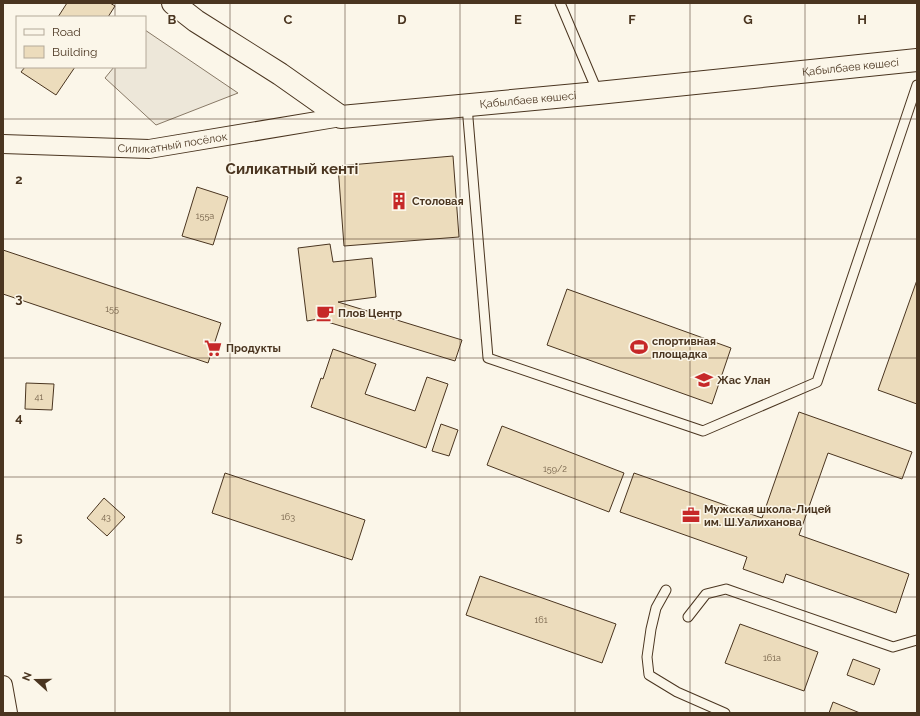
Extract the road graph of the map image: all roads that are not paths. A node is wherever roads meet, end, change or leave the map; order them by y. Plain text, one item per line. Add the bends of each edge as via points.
1 (173, 3) edge
2 (560, 3) edge
3 (917, 60) edge
4 (917, 85) edge
5 (598, 93) junction
6 (467, 106) junction
7 (340, 117) junction
8 (3, 144) edge
9 (666, 590) dead end
10 (688, 617) dead end
11 (917, 640) edge
12 (3, 686) edge
13 (8, 713) edge
14 (725, 713) edge

1 - 7 main road via 196,22 280,74
2 - 5 lane
3 - 5 main road, Қабылбаев көшесі
4 - 6 lane via 817,382 703,431 488,358
5 - 6 main road, Қабылбаев көшесі
6 - 7 main road, Қабылбаев көшесі
7 - 8 street, Силикатный посёлок via 149,149
9 - 14 lane via 656,608 651,629 647,657 649,675 677,692
10 - 11 lane via 706,594 726,589 893,647
12 - 13 street

